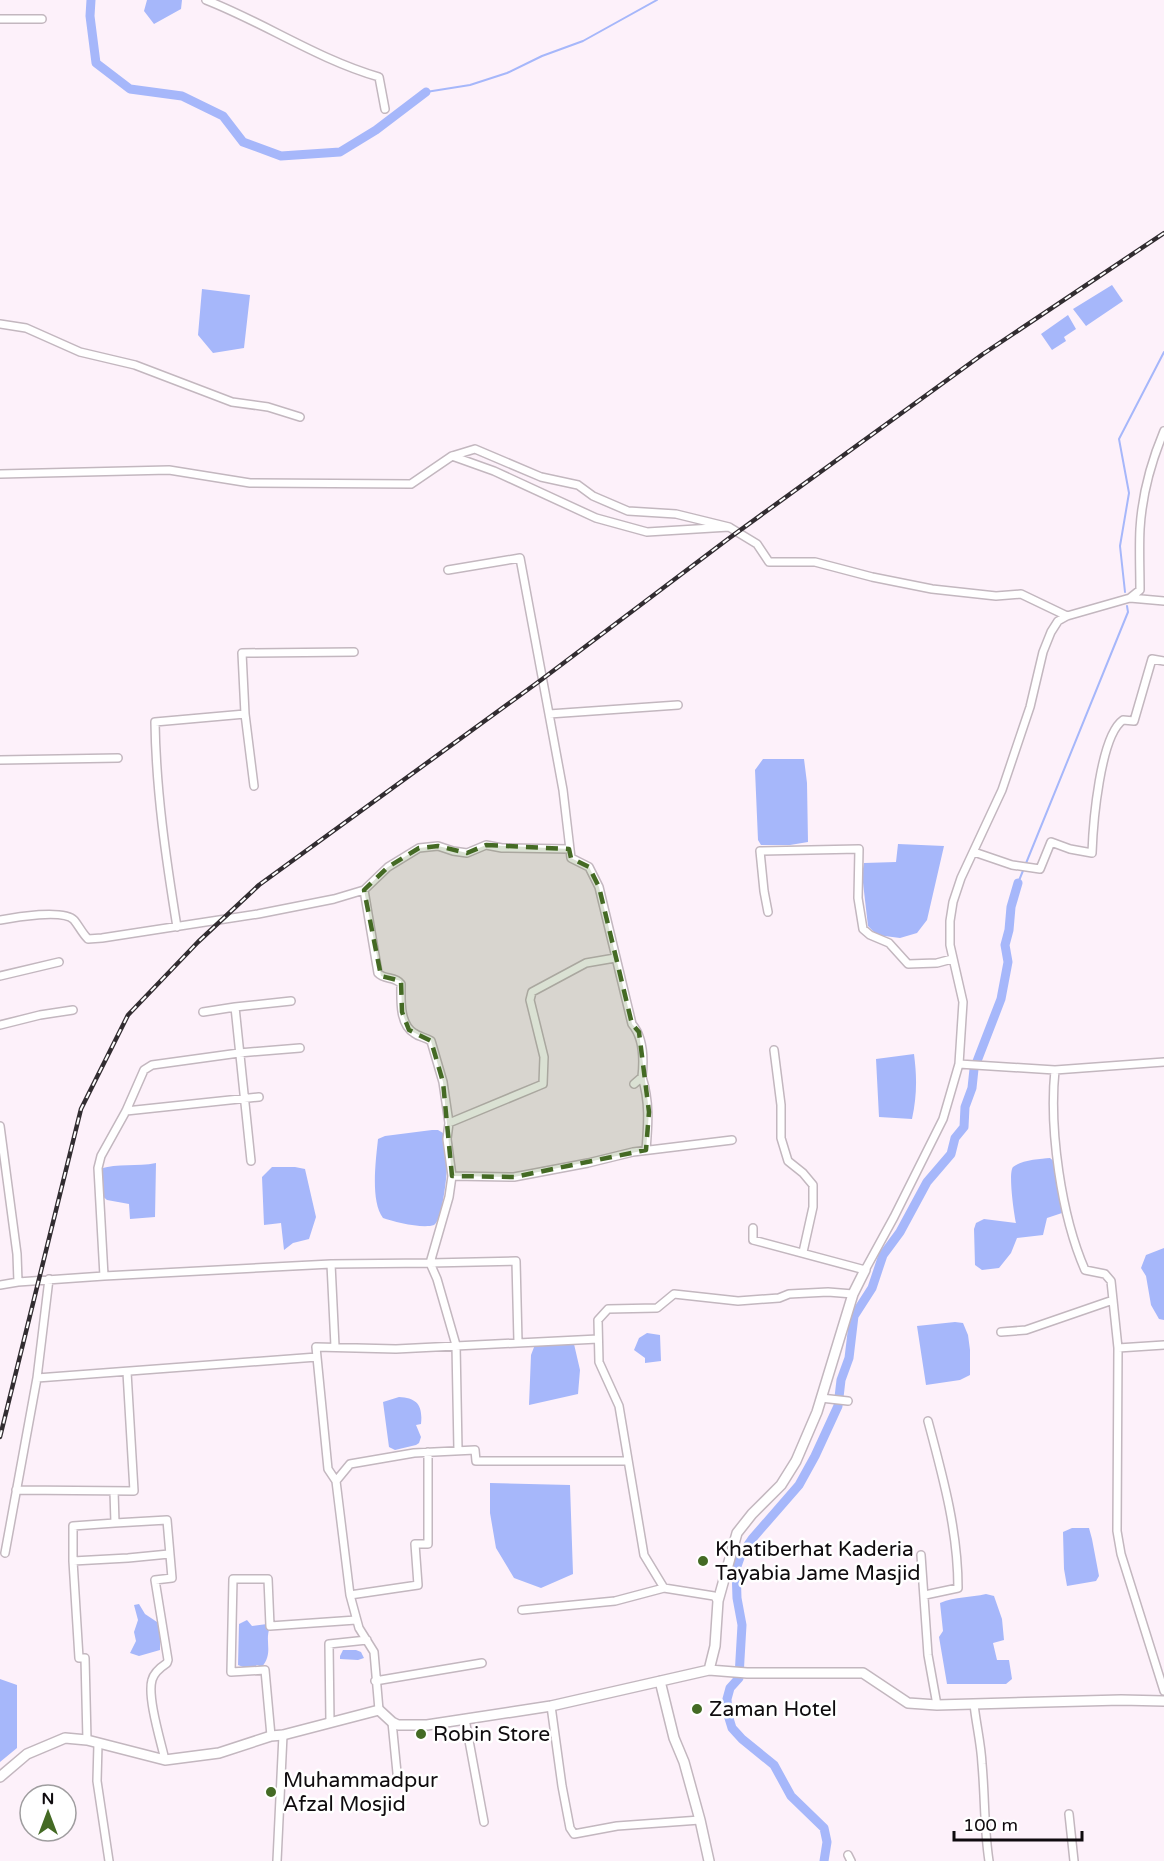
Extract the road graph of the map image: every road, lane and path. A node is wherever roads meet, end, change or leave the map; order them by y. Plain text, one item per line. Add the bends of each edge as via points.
1 (206, 0) edge
2 (0, 19) edge
3 (42, 19) dead end
4 (385, 109) dead end
5 (0, 324) edge
6 (300, 417) dead end
7 (1164, 431) edge
8 (452, 456) junction
9 (0, 474) edge
10 (729, 527) junction
11 (448, 570) dead end
12 (1130, 598) junction
13 (1164, 601) edge
14 (1067, 616) junction
15 (354, 652) dead end
16 (1164, 661) edge
17 (678, 705) dead end
18 (245, 714) junction
19 (549, 714) junction
20 (118, 758) dead end
21 (0, 760) edge
22 (254, 786) dead end
23 (569, 849) junction
24 (974, 852) junction
25 (364, 890) junction
26 (768, 912) dead end
27 (0, 920) edge
28 (177, 927) junction
29 (615, 958) junction
30 (952, 959) junction
31 (59, 962) dead end
32 (0, 976) edge
33 (291, 1001) dead end
34 (234, 1007) junction
35 (73, 1010) dead end
36 (203, 1012) dead end
37 (0, 1025) edge
38 (300, 1048) dead end
39 (774, 1050) dead end
40 (239, 1053) junction
41 (1164, 1062) edge
42 (959, 1064) junction
43 (1055, 1070) junction
44 (642, 1077) junction
45 (634, 1084) dead end
46 (259, 1097) dead end
47 (246, 1098) junction
48 (126, 1111) junction
49 (449, 1123) junction
50 (0, 1126) edge
51 (732, 1140) dead end
52 (646, 1150) junction
53 (251, 1161) dead end
54 (452, 1176) junction
55 (753, 1228) dead end
56 (803, 1252) junction
57 (430, 1263) junction
58 (331, 1264) junction
59 (864, 1270) junction
60 (104, 1276) junction
61 (49, 1280) junction
62 (18, 1282) junction
63 (0, 1285) edge
64 (853, 1294) junction
65 (1113, 1300) junction
66 (1001, 1332) dead end
67 (598, 1339) junction
68 (518, 1342) junction
69 (335, 1346) junction
70 (456, 1346) junction
71 (1164, 1346) edge
72 (1118, 1348) junction
73 (317, 1357) junction
74 (127, 1372) junction
75 (36, 1378) junction
76 (821, 1398) junction
77 (848, 1401) dead end
78 (928, 1421) dead end
79 (458, 1450) junction
80 (428, 1452) junction
81 (628, 1461) junction
82 (336, 1481) junction
83 (16, 1490) junction
84 (114, 1491) junction
85 (115, 1523) junction
86 (5, 1553) dead end
87 (169, 1554) junction
88 (921, 1555) dead end
89 (73, 1561) junction
90 (664, 1588) junction
91 (350, 1595) junction
92 (925, 1595) junction
93 (718, 1601) junction
94 (522, 1610) dead end
95 (356, 1620) junction
96 (367, 1640) junction
97 (482, 1663) dead end
98 (709, 1670) junction
99 (375, 1680) junction
100 (660, 1681) junction
101 (1164, 1691) edge
102 (1164, 1701) edge
103 (975, 1704) junction
104 (937, 1705) junction
105 (551, 1706) junction
106 (379, 1710) junction
107 (465, 1719) junction
108 (330, 1722) junction
109 (392, 1722) junction
110 (283, 1735) junction
111 (271, 1736) junction
112 (87, 1740) junction
113 (98, 1744) junction
114 (165, 1760) junction
115 (0, 1777) edge
116 (398, 1783) dead end
117 (1069, 1814) dead end
118 (700, 1820) junction
119 (484, 1822) dead end
120 (109, 1861) edge
121 (277, 1861) edge
122 (709, 1861) edge
123 (989, 1861) edge
124 (1074, 1861) edge

1 - 4 street via 349,68 379,77
2 - 3 street
5 - 6 street via 26,328 80,352 135,365 232,402
7 - 12 street via 1146,485 1140,531 1140,590
8 - 9 street via 411,484 250,483 169,470
8 - 10 street via 596,518 647,532
8 - 10 street via 475,449 541,477 578,486 628,511 676,514
10 - 14 street via 757,544 769,562 815,562 932,589 996,596 1021,594
11 - 19 street via 520,558
12 - 13 street
12 - 14 street
14 - 24 street via 1058,621 1047,642 1002,790
15 - 18 street via 242,652
16 - 24 street via 1152,660 1134,721 1118,723 1106,752 1093,817 1092,853 1052,842 1040,869 1012,865
17 - 19 street
18 - 22 street
18 - 28 street via 155,722 160,812
19 - 23 street
20 - 21 street
23 - 25 street via 486,845 467,853 438,846 419,848 388,867
23 - 29 street via 572,858 588,867 599,887
24 - 30 street via 952,902
25 - 28 street via 334,900
25 - 49 street via 378,973 399,981 402,1012 409,1030 431,1041
26 - 30 street via 760,851 859,849 858,898 863,929 889,944 908,964
27 - 28 street via 60,914 73,919 88,939
29 - 44 street via 632,1024 639,1032
29 - 49 street via 586,963 532,992 530,1000 543,1057 543,1084
30 - 42 street via 963,1002
31 - 32 street
33 - 34 street
34 - 36 street
34 - 40 street
35 - 37 street
38 - 40 street
39 - 56 street via 782,1138 788,1161 813,1185 813,1207
40 - 47 street
40 - 48 street via 152,1065 144,1070
41 - 43 street
42 - 43 street
42 - 59 street via 943,1119
43 - 65 street via 1053,1124 1070,1223 1085,1270 1109,1278
44 - 45 street
44 - 52 street via 649,1112
46 - 47 street
47 - 48 street
47 - 53 street
48 - 60 street via 100,1156 98,1168
49 - 54 street
50 - 62 street
51 - 52 street
52 - 54 street via 514,1177
54 - 57 street
55 - 56 street via 753,1240
56 - 59 street
57 - 58 street
57 - 68 street via 516,1261
57 - 70 street
58 - 60 street
58 - 69 street
59 - 64 street
60 - 61 street
61 - 62 street
61 - 75 street
62 - 63 street
64 - 67 street via 789,1294 738,1301 674,1294 657,1308 608,1309 598,1320
64 - 76 street
65 - 66 street via 1026,1330
65 - 72 street
67 - 68 street
67 - 81 street via 599,1362 619,1406
68 - 70 street
69 - 70 street
69 - 73 street via 316,1347
70 - 79 street
71 - 72 street
72 - 101 street via 1117,1532
73 - 74 street
73 - 82 street via 328,1469
74 - 75 street
74 - 84 street via 134,1491
75 - 83 street
76 - 77 street
76 - 93 street via 796,1461 781,1485 737,1533
78 - 92 street via 955,1534 958,1588
79 - 80 street
79 - 81 street via 475,1450 476,1461
80 - 82 street via 350,1464
80 - 91 street via 428,1544 415,1544 418,1585
81 - 90 street via 644,1555
82 - 91 street
83 - 84 street
83 - 86 street
84 - 85 street
85 - 87 street via 167,1520
85 - 89 street via 73,1526
87 - 89 street
87 - 114 street via 172,1578 155,1580 168,1660 151,1680
88 - 92 street
89 - 112 street via 79,1658 85,1658
90 - 93 street via 714,1596
90 - 94 street via 615,1601
91 - 95 street
92 - 104 street via 928,1654
93 - 98 street
95 - 96 street
95 - 111 street via 270,1626 268,1579 233,1579 231,1672 265,1670
96 - 99 street via 374,1652
96 - 108 street via 329,1644
97 - 99 street
98 - 100 street
98 - 104 street via 863,1673 908,1703
99 - 106 street
100 - 105 street
100 - 118 street
102 - 103 street
103 - 104 street
103 - 123 street
105 - 107 street
105 - 118 street via 562,1786 574,1834 617,1826
106 - 108 street
106 - 109 street
107 - 109 street via 427,1725
107 - 119 street
108 - 110 street
109 - 116 street
110 - 111 street
110 - 121 street
111 - 114 street via 219,1753
112 - 113 street
112 - 115 street via 65,1738 27,1754
113 - 114 street
113 - 120 street via 97,1781
117 - 124 street
118 - 122 street

